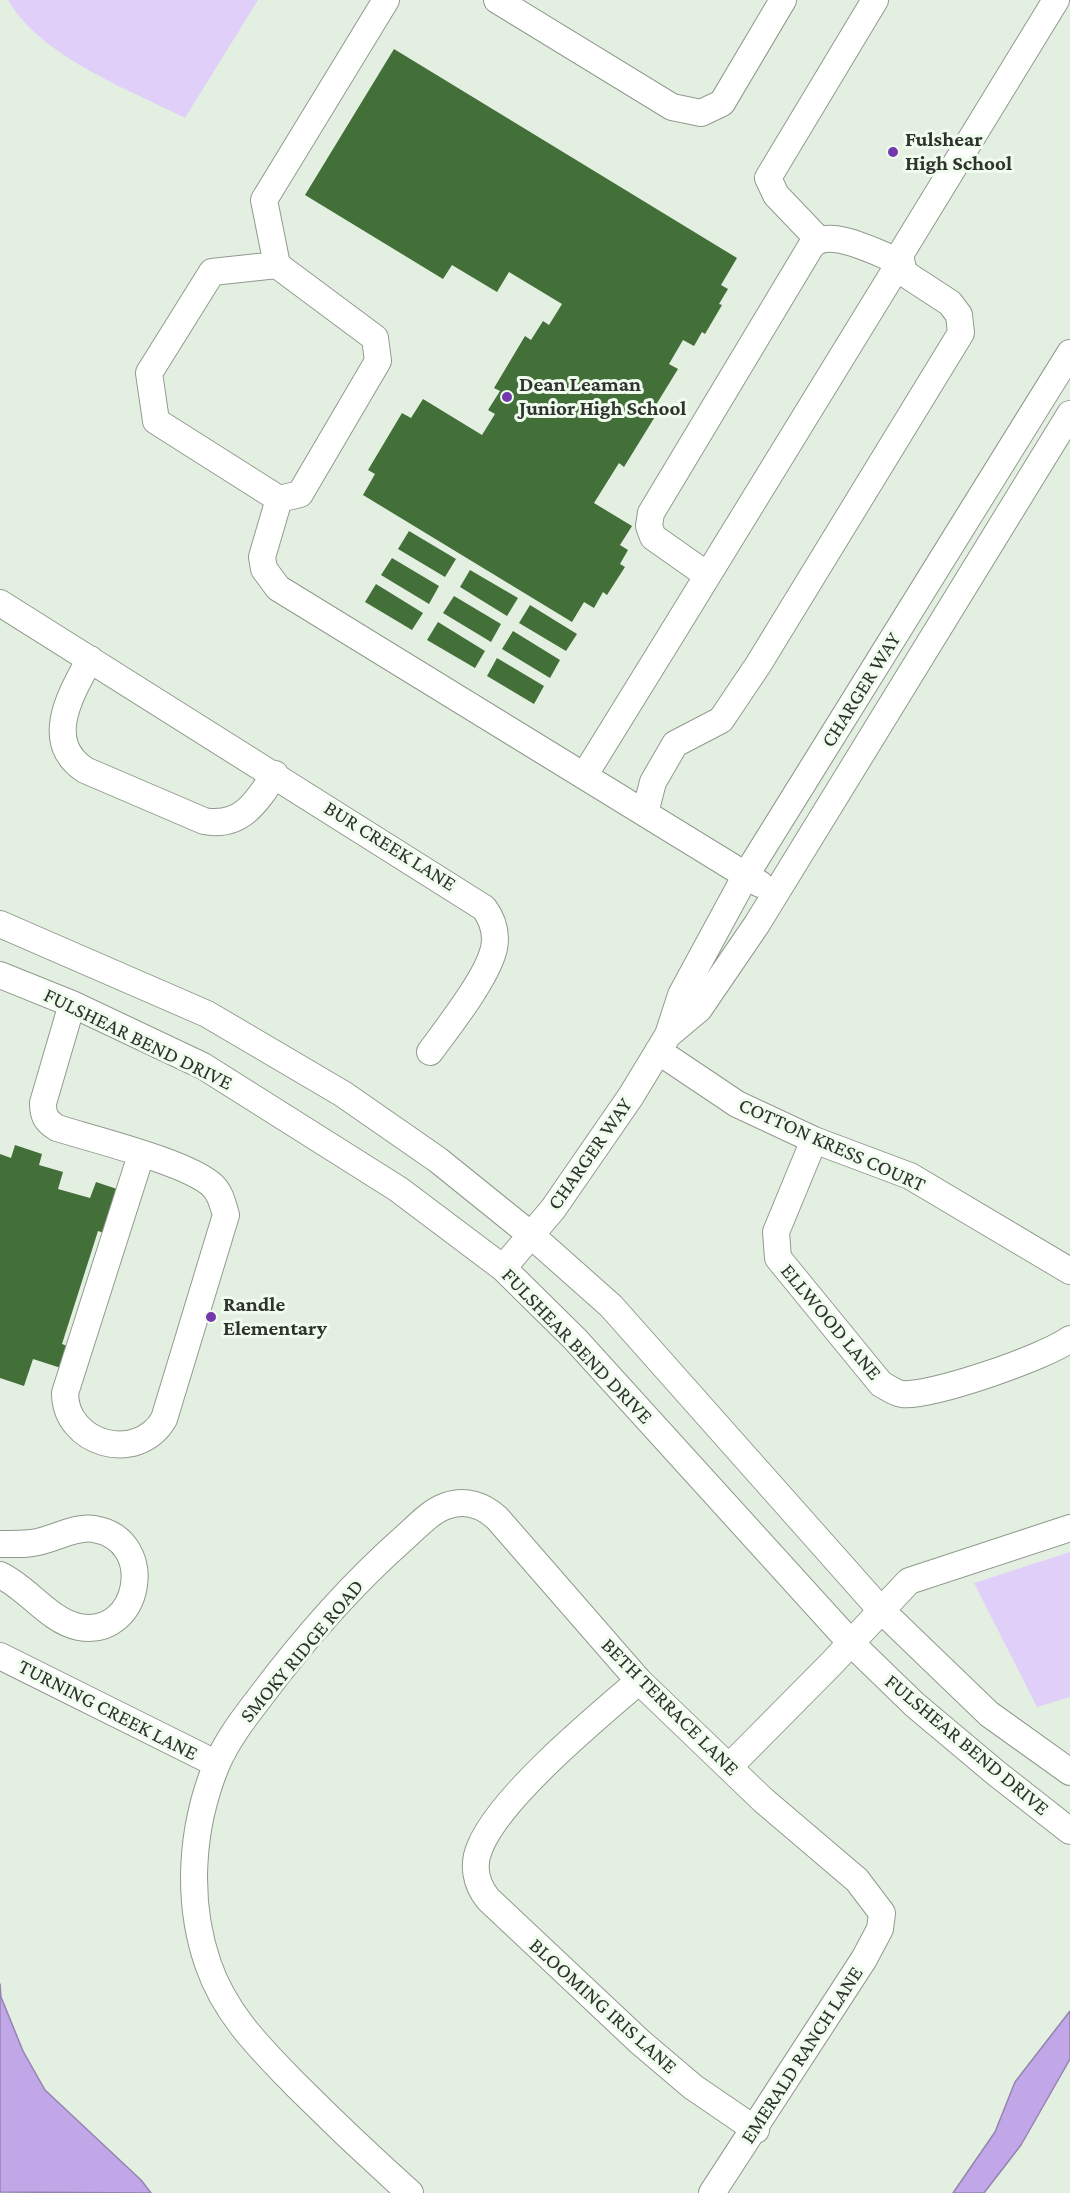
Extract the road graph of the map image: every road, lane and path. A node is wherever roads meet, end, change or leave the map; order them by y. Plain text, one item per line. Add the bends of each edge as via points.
1 (386, 0) edge
2 (497, 0) edge
3 (783, 0) edge
4 (875, 0) edge
5 (1056, 0) edge
6 (819, 240) junction
7 (900, 262) junction
8 (277, 265) junction
9 (1070, 353) edge
10 (1070, 414) edge
11 (279, 499) junction
12 (708, 575) junction
13 (0, 603) edge
14 (90, 659) junction
15 (275, 774) junction
16 (584, 776) junction
17 (645, 813) junction
18 (746, 875) junction
19 (776, 893) junction
20 (0, 924) edge
21 (0, 975) edge
22 (72, 1004) junction
23 (663, 1043) junction
24 (430, 1052) dead end
25 (814, 1140) junction
26 (141, 1155) junction
27 (531, 1234) junction
28 (503, 1268) junction
29 (1070, 1271) edge
30 (1070, 1339) edge
31 (462, 1503) joint
32 (1070, 1528) edge
33 (0, 1544) edge
34 (0, 1575) edge
35 (880, 1609) junction
36 (852, 1643) junction
37 (0, 1656) edge
38 (639, 1681) junction
39 (217, 1764) junction
40 (729, 1767) junction
41 (1070, 1772) edge
42 (1070, 1831) edge
43 (882, 1913) joint
44 (756, 2130) junction
45 (410, 2193) edge
46 (712, 2193) edge

1 - 8 street via 264,200
2 - 3 street via 672,107 701,113 722,103
4 - 6 street via 768,178 776,195
5 - 7 street via 900,255
6 - 7 street via 844,240
6 - 12 street via 810,248 651,513 649,526 653,537
7 - 12 street
7 - 17 street via 904,273 950,303 959,315 961,333 721,720 675,744 653,782
8 - 11 street via 375,338 378,361 300,494
8 - 11 street via 212,272 149,373 156,421
9 - 18 street, CHARGER WAY
10 - 19 street, CHARGER WAY
11 - 16 street via 262,557 264,569 278,588
12 - 16 street
13 - 14 street, BUR CREEK LANE
14 - 15 street, BUR CREEK LANE
14 - 15 street via 61,724 66,749 85,770 204,821 218,823 249,811
15 - 24 street, BUR CREEK LANE via 479,903 488,914 494,928 489,961
16 - 17 street
17 - 18 street
18 - 19 street
18 - 23 street, CHARGER WAY via 681,995
19 - 23 street, CHARGER WAY via 699,1009
20 - 27 street, FULSHEAR BEND DRIVE via 207,1014 343,1094 438,1160
21 - 22 street, FULSHEAR BEND DRIVE
22 - 26 street via 43,1114 57,1128
22 - 28 street, FULSHEAR BEND DRIVE via 203,1066 307,1129 398,1189
23 - 25 street, COTTON KRESS COURT via 737,1104
23 - 27 street, CHARGER WAY via 559,1200
25 - 29 street, COTTON KRESS COURT via 910,1176
25 - 30 street, ELLWOOD LANE via 776,1232 777,1257 881,1384 900,1394 922,1394 1036,1357
26 - 26 street via 203,1177 215,1188 226,1215 164,1419 149,1438 126,1446 80,1429 65,1406 65,1393
27 - 28 street, CHARGER WAY
27 - 35 street, FULSHEAR BEND DRIVE via 611,1306
28 - 36 street, FULSHEAR BEND DRIVE via 583,1348
31 - 38 street, BETH TERRACE LANE via 478,1505 497,1518
31 - 39 street, SMOKY RIDGE ROAD via 431,1515 331,1611 243,1719
32 - 35 street via 909,1581
33 - 34 street via 43,1541 83,1529 104,1532 130,1554 136,1589 118,1616 99,1626 77,1627 56,1617
35 - 36 street
35 - 41 street, FULSHEAR BEND DRIVE via 989,1714
36 - 40 street
36 - 42 street, FULSHEAR BEND DRIVE via 915,1706
37 - 39 street, TURNING CREEK LANE
38 - 40 street, BETH TERRACE LANE
38 - 44 street, BLOOMING IRIS LANE via 574,1738 512,1802 484,1838 476,1862 477,1878 483,1893 538,1948 693,2087
39 - 45 street, SMOKY RIDGE ROAD via 202,1809 194,1877 202,1944 216,1984 250,2038
40 - 43 street, BETH TERRACE LANE via 857,1880
43 - 44 street, EMERALD RANCH LANE via 880,1929 864,1959
44 - 46 street, EMERALD RANCH LANE

